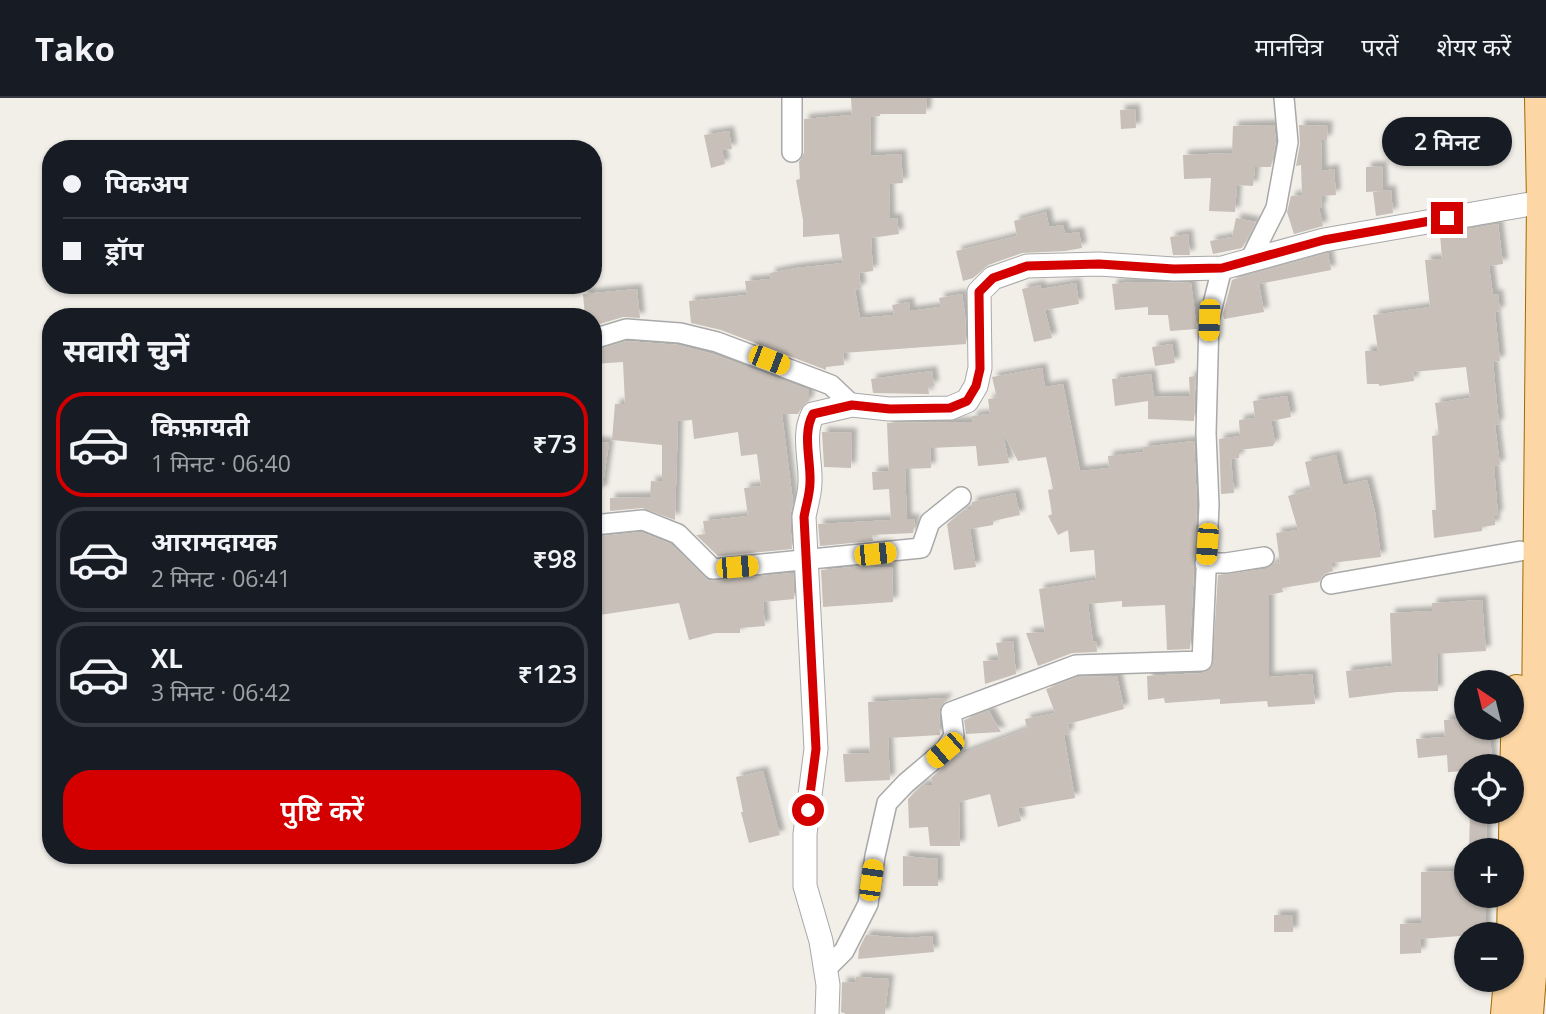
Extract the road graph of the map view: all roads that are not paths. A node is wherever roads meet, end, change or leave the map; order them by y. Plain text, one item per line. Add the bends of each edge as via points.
1 (792, 98) edge
2 (1284, 98) edge
3 (1522, 98) edge
4 (1539, 98) edge
5 (792, 152) dead end
6 (1537, 203) edge
7 (1250, 260) junction
8 (1222, 268) junction
9 (602, 336) edge
10 (852, 405) junction
11 (961, 497) dead end
12 (602, 524) edge
13 (1520, 551) junction
14 (1264, 557) dead end
15 (806, 561) junction
16 (1205, 563) junction
17 (1331, 584) dead end
18 (1512, 922) edge
19 (825, 970) junction
20 (1508, 992) edge
21 (827, 1014) edge
22 (1506, 1014) edge
23 (1528, 1014) edge

1 - 5 street
2 - 7 street via 1288,142 1276,208
3 - 6 main road
4 - 6 main road
6 - 7 street via 1324,240
6 - 13 main road
6 - 23 main road via 1535,926
7 - 8 street
8 - 10 street via 1027,266 993,278 979,292 980,369 967,401 950,408
8 - 16 street via 1209,320
9 - 10 street via 626,329 680,333 717,342 831,385
10 - 15 street via 813,414 808,422
11 - 15 street via 930,522 921,548
12 - 15 street via 643,520 678,534 713,569
13 - 17 street
13 - 18 main road
14 - 16 street
15 - 19 street via 816,749 805,834 805,887
16 - 19 street via 1202,661 1076,664 951,712 954,736 945,750 887,803 868,904 844,951
19 - 21 street
20 - 22 main road

